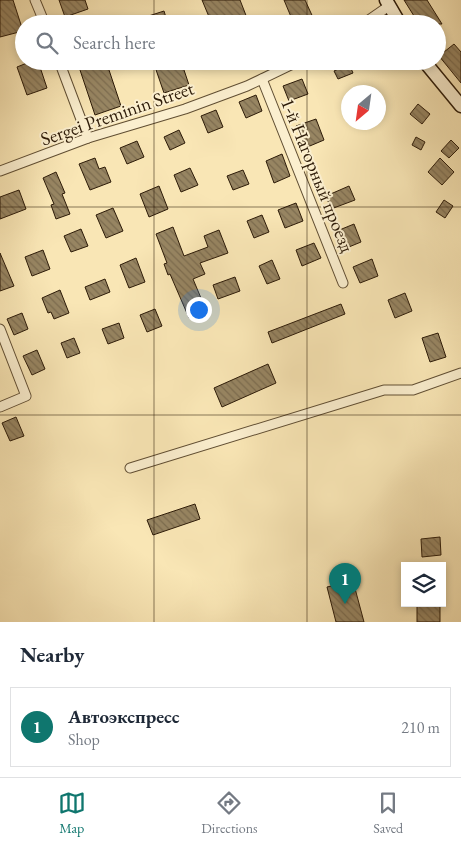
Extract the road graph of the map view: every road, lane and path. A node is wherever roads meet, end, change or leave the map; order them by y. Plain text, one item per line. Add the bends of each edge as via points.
1 (35, 0) edge
2 (388, 3) edge
3 (41, 15) edge
4 (374, 15) edge
5 (395, 15) edge
6 (62, 70) edge
7 (280, 70) edge
8 (431, 70) edge
9 (262, 79) junction
10 (461, 106) edge
11 (88, 138) junction
12 (0, 171) edge
13 (343, 283) dead end
14 (0, 329) edge
15 (461, 373) edge
16 (0, 407) edge
17 (130, 468) dead end

1 - 3 street
2 - 4 street
2 - 5 main road
6 - 11 street
7 - 9 street, Sergei Preminin Street
8 - 10 main road
9 - 11 street, Sergei Preminin Street via 185,108
9 - 13 street, 1-й Нагорный проезд
11 - 12 street, Sergei Preminin Street
14 - 16 street via 26,396
15 - 17 street via 413,390 384,390

